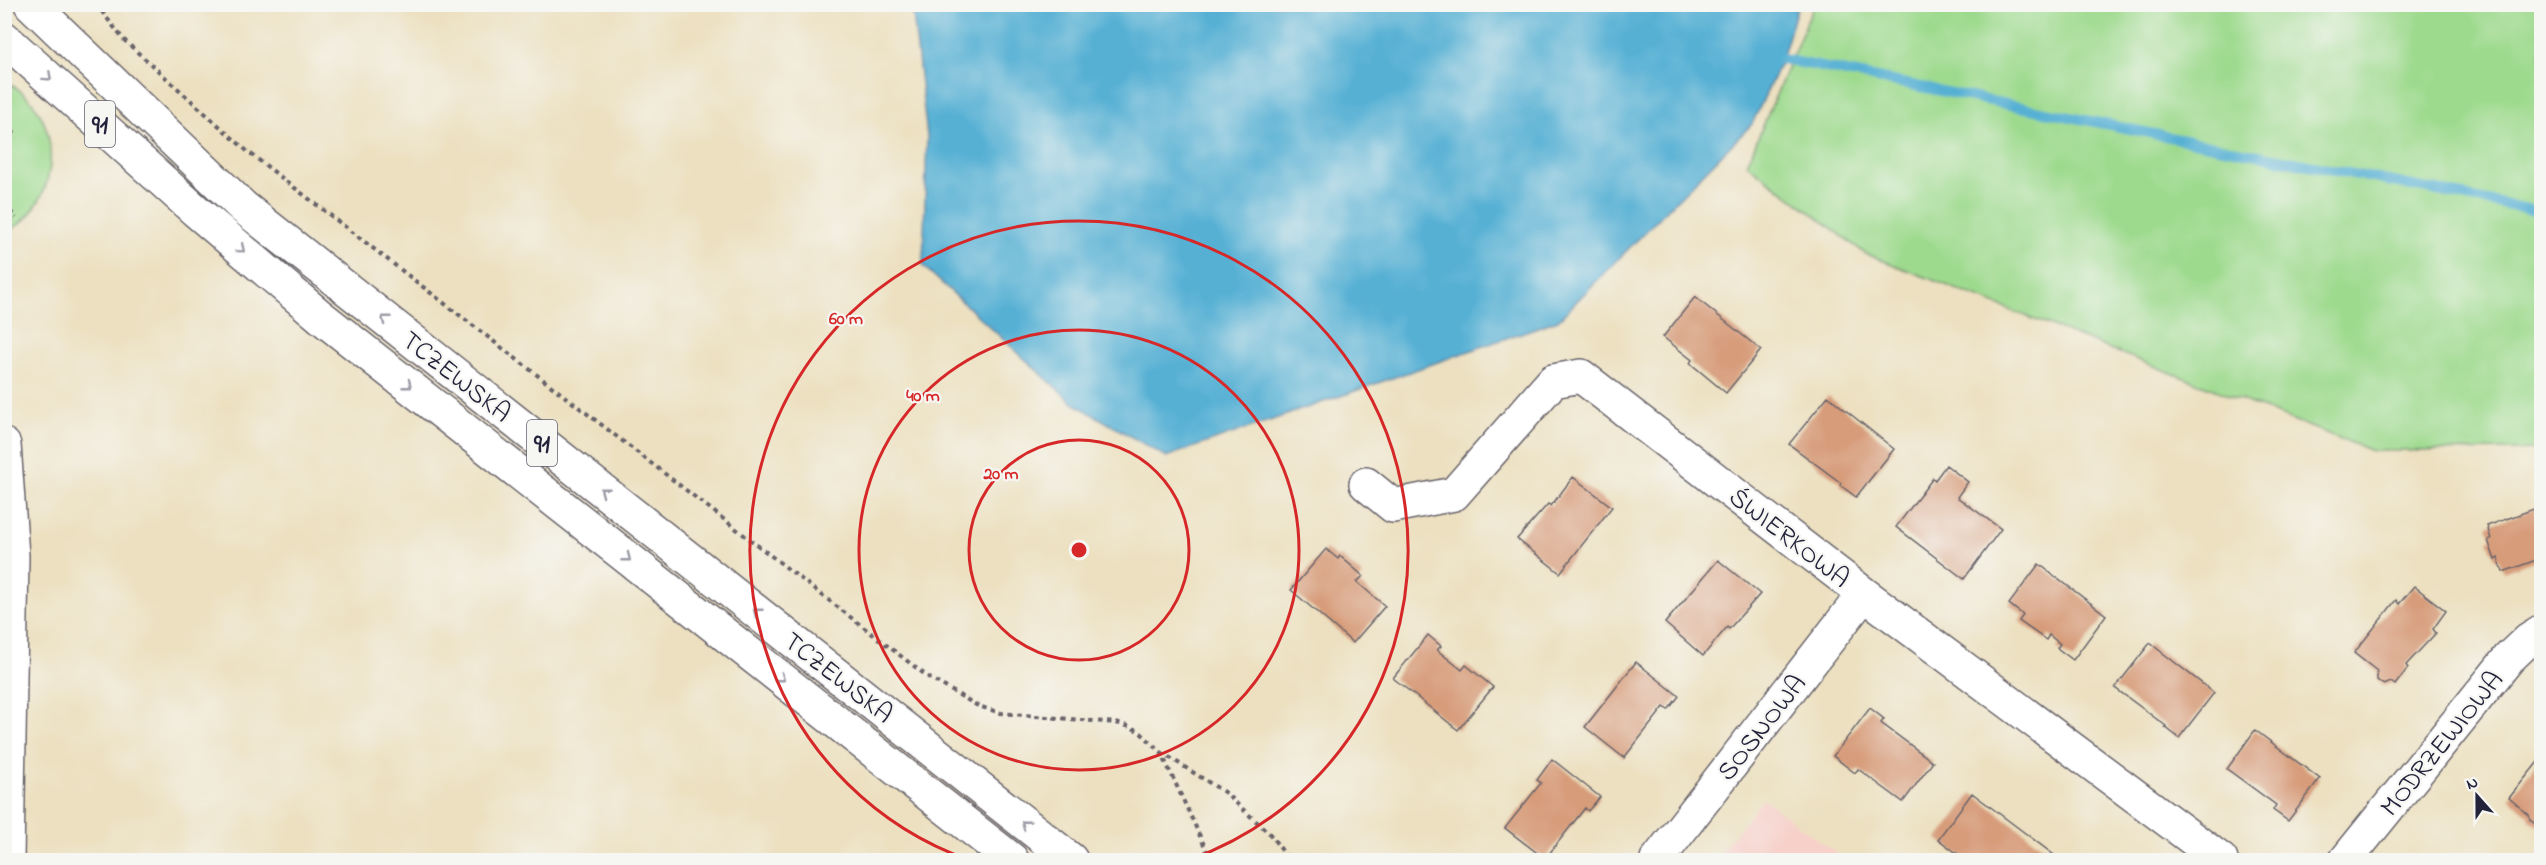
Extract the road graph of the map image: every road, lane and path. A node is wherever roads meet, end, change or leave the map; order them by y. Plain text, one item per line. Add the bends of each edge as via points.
1 (31, 4) edge
2 (96, 4) edge
3 (4, 38) edge
4 (15, 131) dead end
5 (4, 139) edge
6 (4, 204) edge
7 (16, 218) dead end
8 (4, 445) edge
9 (1366, 484) dead end
10 (1864, 594) junction
11 (2541, 631) edge
12 (1161, 752) junction
13 (6, 843) edge
14 (1012, 861) edge
15 (1071, 861) edge
16 (1211, 861) edge
17 (1289, 861) edge
18 (1657, 861) edge
19 (2221, 861) edge
20 (2346, 861) edge

15 -> 1 main road, TCZEWSKA / 91 via 243,207
2 - 12 path via 124,40 248,151 928,677 978,706 1002,713 1131,727
3 -> 14 main road, TCZEWSKA / 91 via 196,211 321,317
4 - 5 path
6 - 7 path
8 - 13 main road via 12,556
9 - 10 main road, ŚWIERKOWA via 1393,506 1454,494 1552,381 1581,376
10 - 18 main road, SOSNOWA
10 - 19 main road, ŚWIERKOWA
11 - 20 main road, MODRZEWIOWA via 2509,658
12 - 16 path
12 - 17 path via 1224,792 1269,833

